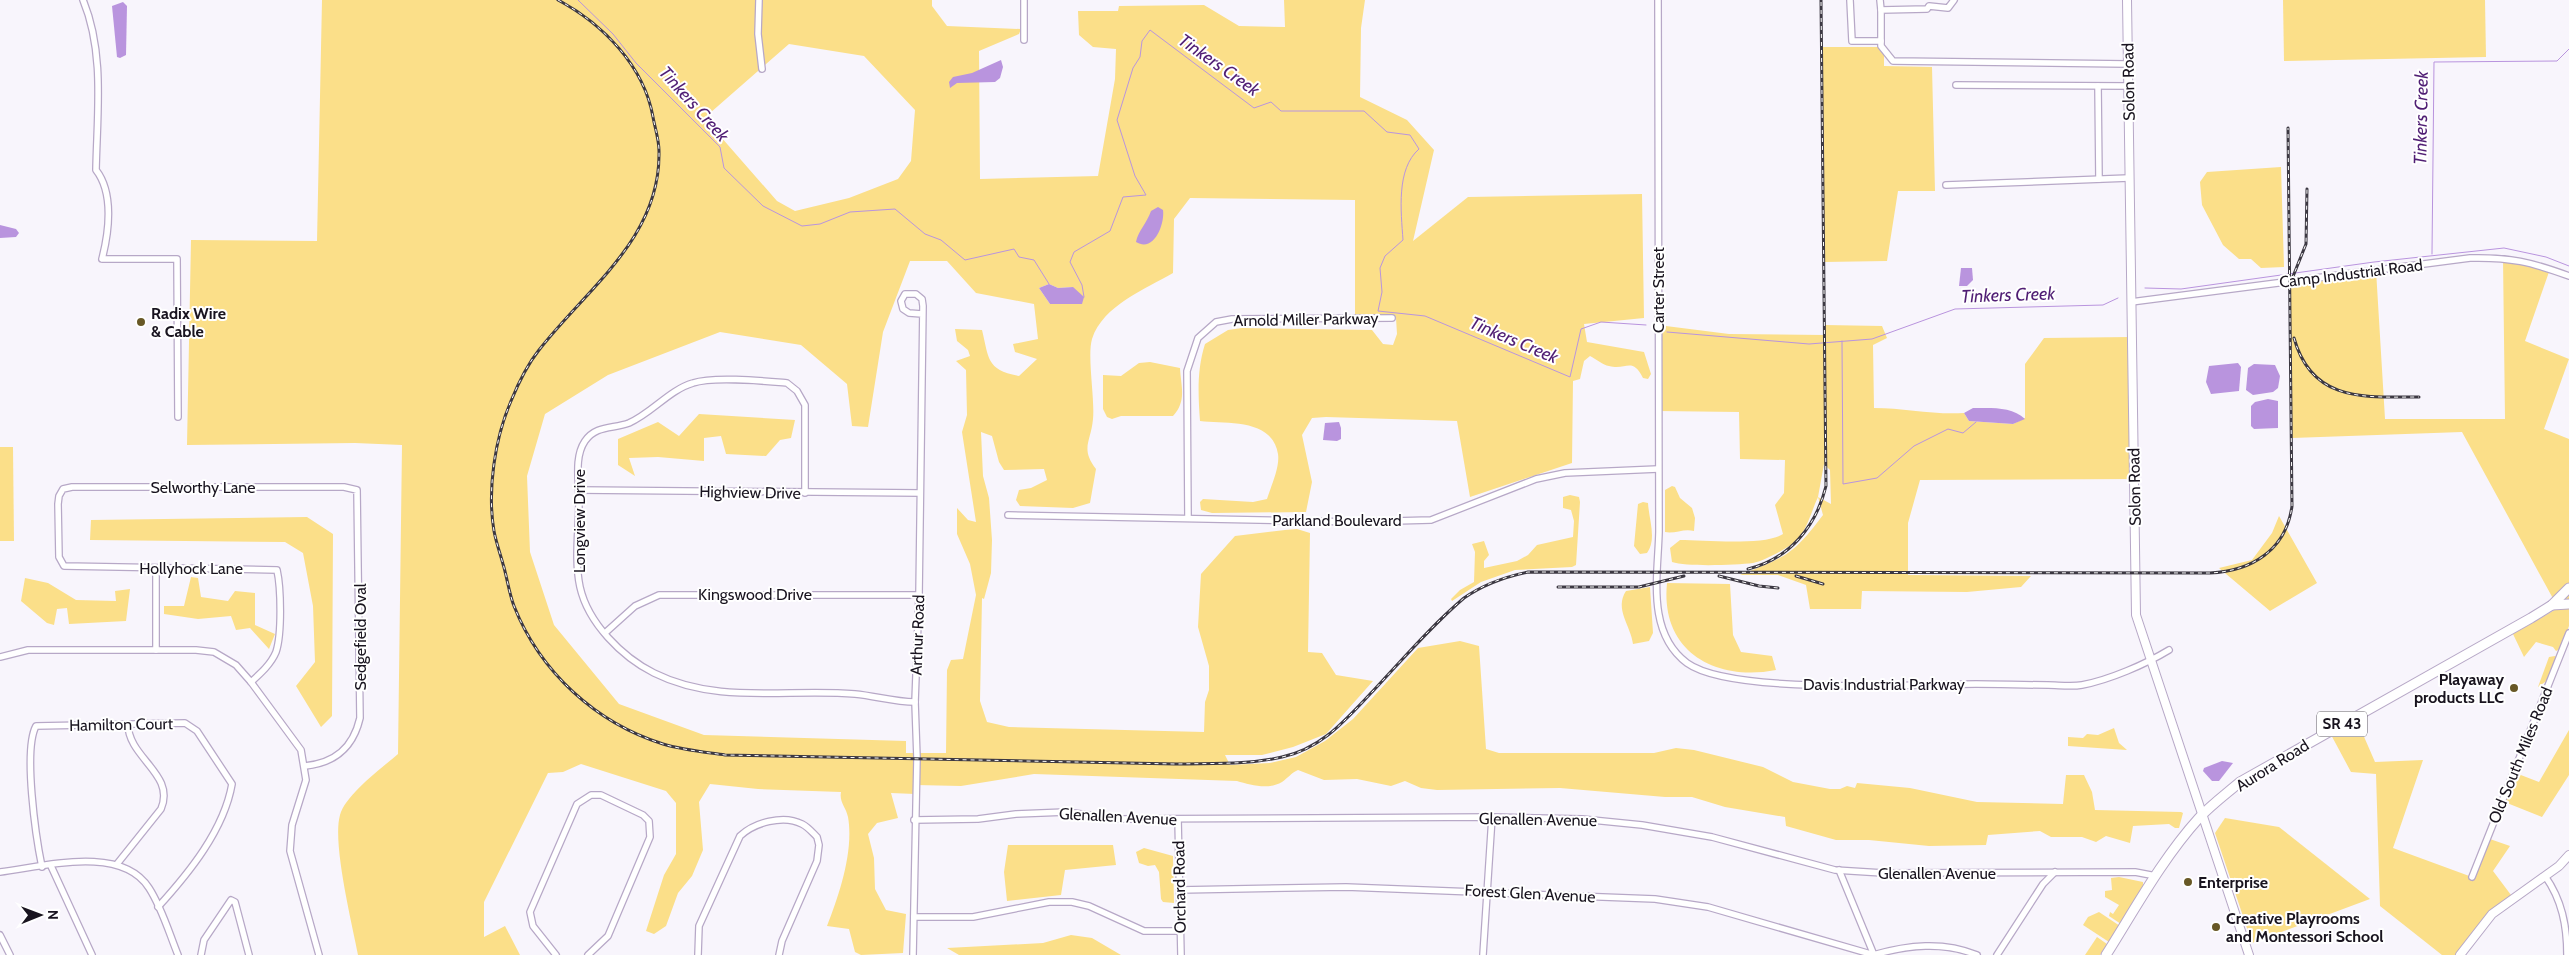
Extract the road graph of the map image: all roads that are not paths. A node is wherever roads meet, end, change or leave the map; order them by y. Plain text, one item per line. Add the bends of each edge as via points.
1 (83, 0) edge
2 (759, 0) edge
3 (1024, 0) edge
4 (1658, 0) edge
5 (1850, 0) edge
6 (1880, 0) edge
7 (1954, 0) edge
8 (2127, 0) edge
9 (1929, 3) edge
10 (1881, 10) junction
11 (1024, 40) dead end
12 (1881, 41) junction
13 (2127, 64) junction
14 (762, 69) dead end
15 (1956, 85) dead end
16 (2098, 86) junction
17 (2128, 86) junction
18 (2129, 178) junction
19 (2099, 180) junction
20 (1946, 185) dead end
21 (2569, 276) edge
22 (2131, 302) junction
23 (922, 314) junction
24 (1392, 318) dead end
25 (178, 417) dead end
26 (1658, 469) junction
27 (344, 487) joint
28 (64, 489) joint
29 (579, 490) junction
30 (805, 493) junction
31 (920, 494) junction
32 (1008, 514) dead end
33 (1188, 518) junction
34 (156, 569) junction
35 (1658, 580) joint
36 (2569, 588) edge
37 (919, 595) junction
38 (2569, 604) edge
39 (2552, 605) junction
40 (2569, 633) edge
41 (605, 634) junction
42 (156, 650) junction
43 (2170, 650) dead end
44 (0, 657) edge
45 (2150, 661) junction
46 (251, 682) junction
47 (915, 702) junction
48 (128, 724) junction
49 (305, 766) junction
50 (2203, 814) junction
51 (1492, 817) junction
52 (1178, 819) junction
53 (914, 820) junction
54 (2569, 855) edge
55 (117, 864) junction
56 (51, 866) junction
57 (42, 867) junction
58 (1838, 870) junction
59 (0, 872) edge
60 (2055, 872) junction
61 (2156, 876) junction
62 (2545, 876) junction
63 (2472, 877) dead end
64 (1180, 890) junction
65 (1488, 891) junction
66 (158, 907) junction
67 (914, 918) junction
68 (1180, 931) junction
69 (0, 935) edge
70 (10, 955) edge
71 (92, 955) edge
72 (178, 955) edge
73 (200, 955) edge
74 (249, 955) edge
75 (318, 955) edge
76 (556, 955) edge
77 (588, 955) edge
78 (698, 955) edge
79 (779, 955) edge
80 (913, 955) edge
81 (1181, 955) edge
82 (1482, 955) edge
83 (1874, 955) edge
84 (1977, 955) edge
85 (1997, 955) edge
86 (2106, 955) edge
87 (2249, 955) edge
88 (2460, 955) edge
89 (2567, 955) edge

1 - 25 street via 92,23 97,56 96,170 107,191 106,243 102,259 177,258
2 - 14 street
3 - 11 street
4 - 26 street, Carter Street
5 - 12 street via 1852,41
6 - 10 street
7 - 9 street via 1948,8
8 - 13 street, Solon Road
9 - 10 street via 1926,9
10 - 12 street
12 - 13 street via 1881,46 1893,60
13 - 17 street, Solon Road
15 - 16 street
16 - 17 street
16 - 19 street
17 - 18 street, Solon Road
18 - 19 street
18 - 22 street, Solon Road
19 - 20 street
21 - 22 street, Camp Industrial Road via 2532,262 2499,257 2470,258
22 - 45 street, Solon Road via 2136,615
23 - 23 street, Arthur Road via 903,309 901,301 905,294 919,296
23 - 31 street, Arthur Road
24 - 33 street, Arnold Miller Parkway via 1232,319 1216,322 1198,338 1188,371
26 - 33 street, Parkland Boulevard via 1565,473 1536,478 1431,520 1356,522
26 - 35 street, Carter Street
27 - 28 street, Selworthy Lane
27 - 49 street, Sedgefield Oval via 357,490 359,504 360,718 353,740 338,756 317,765
28 - 34 street, Hollyhock Lane via 58,504 59,557 64,566
29 - 30 street, Highview Drive
29 - 30 street, Longview Drive via 579,452 593,433 628,424 692,383 747,381 787,384 797,391 805,405
29 - 41 street, Longview Drive via 580,586 586,605
30 - 31 street, Highview Drive
31 - 37 street, Arthur Road
32 - 33 street, Parkland Boulevard
34 - 42 street
34 - 46 street, Hollyhock Lane via 277,570 279,635 276,652 268,666
35 - 45 street, Davis Industrial Parkway via 1656,606 1662,630 1674,650 1686,662 1726,678 1809,684 2081,685
36 - 39 main road, Aurora Road / SR 43
37 - 41 street, Kingswood Drive via 659,595 635,606
37 - 47 street, Arthur Road
38 - 39 main road
39 - 50 main road, Aurora Road / SR 43 via 2261,769 2240,782
40 - 63 street, Old South Miles Road
41 - 47 street, Longview Drive via 654,673 710,691 855,694
42 - 44 street via 28,650
42 - 46 street via 214,652 236,665
43 - 45 street, Davis Industrial Parkway
45 - 50 street, Solon Road
46 - 49 street via 301,750
47 - 53 street, Arthur Road
48 - 55 street via 130,742 160,780 164,801
48 - 57 street, Hamilton Court via 36,726 31,743 32,776
48 - 66 street, Hamilton Court via 190,725 232,784 205,848 190,872
49 - 75 street via 306,780 292,825 290,851
50 - 61 main road, Aurora Road / SR 43
50 - 87 street, Solon Road
51 - 52 street, Glenallen Avenue
51 - 58 street, Glenallen Avenue via 1582,819 1642,825 1712,837
51 - 65 street
52 - 53 street, Glenallen Avenue via 1120,819 1066,812
52 - 64 street, Orchard Road
53 - 67 street, Arthur Road
54 - 62 street
55 - 56 street via 102,860
55 - 66 street via 136,874 149,887
56 - 57 street
56 - 71 street
57 - 59 street
58 - 60 street, Glenallen Avenue via 1883,873
58 - 83 street
60 - 61 street, Glenallen Avenue via 2135,872
60 - 85 street via 2043,884
61 - 86 main road, Aurora Road / SR 43
62 - 88 street via 2492,914
62 - 89 street via 2562,910
64 - 65 street, Forest Glen Avenue via 1346,887
64 - 68 street, Orchard Road
65 - 82 street
65 - 83 street, Forest Glen Avenue via 1684,903 1723,911
66 - 72 street
67 - 68 street via 973,918 1049,902 1072,902 1089,906 1144,931
67 - 80 street, Arthur Road
68 - 81 street, Orchard Road
69 - 70 street
73 - 74 street via 204,940 231,900
76 - 77 street via 533,926 530,912 577,804 592,795 601,795 643,815 651,829 608,936
78 - 79 street via 699,926 740,836 764,822 793,821 817,837 819,853
83 - 84 street via 1928,945 1952,947

